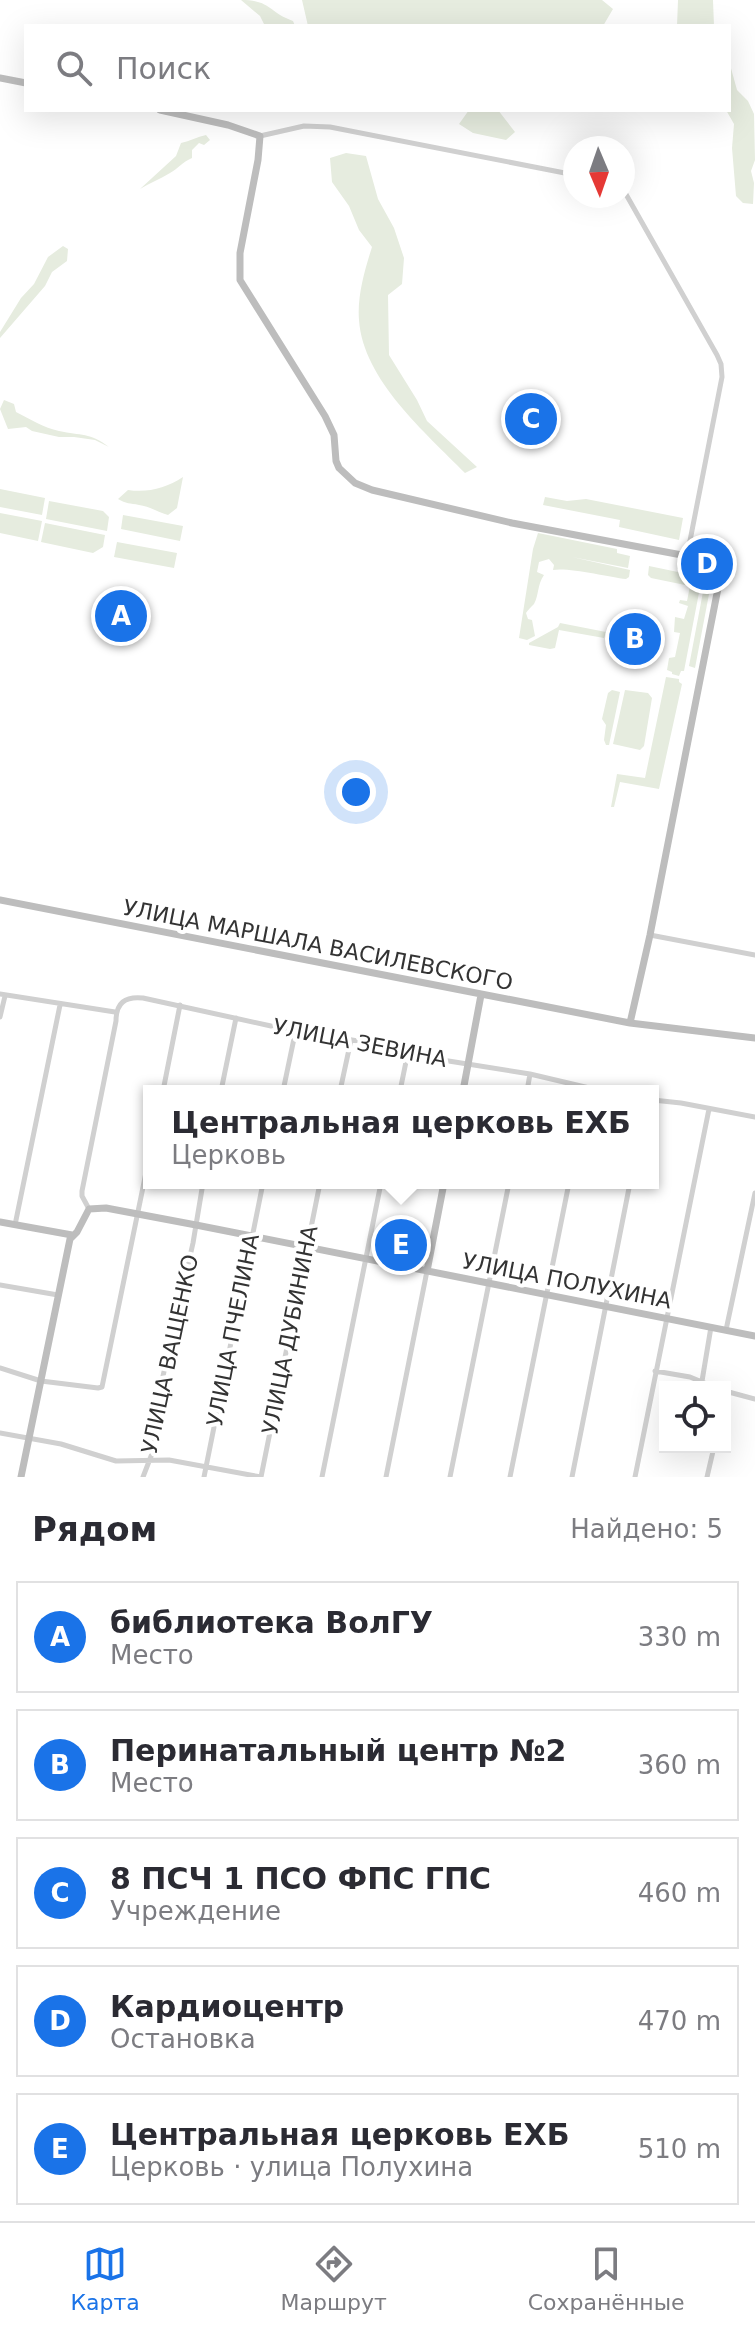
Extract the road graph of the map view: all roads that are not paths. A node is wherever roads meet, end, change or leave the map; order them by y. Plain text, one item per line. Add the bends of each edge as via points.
1 (0, 78) edge
2 (24, 83) edge
3 (169, 112) edge
4 (260, 136) junction
5 (563, 173) edge
6 (634, 208) edge
7 (687, 556) junction
8 (0, 900) edge
9 (650, 935) junction
10 (755, 955) edge
11 (2, 995) edge
12 (481, 995) junction
13 (60, 1005) junction
14 (180, 1005) junction
15 (115, 1012) junction
16 (0, 1017) edge
17 (236, 1018) junction
18 (630, 1023) junction
19 (296, 1029) junction
20 (755, 1038) edge
21 (351, 1040) junction
22 (408, 1052) junction
23 (468, 1064) junction
24 (530, 1074) junction
25 (164, 1085) edge
26 (222, 1085) edge
27 (284, 1085) edge
28 (341, 1085) edge
29 (401, 1085) edge
30 (464, 1085) edge
31 (528, 1085) edge
32 (570, 1085) edge
33 (659, 1101) edge
34 (709, 1109) junction
35 (755, 1117) edge
36 (143, 1186) edge
37 (202, 1189) edge
38 (262, 1189) edge
39 (319, 1189) edge
40 (380, 1189) edge
41 (443, 1189) edge
42 (508, 1189) edge
43 (568, 1189) edge
44 (629, 1189) edge
45 (755, 1193) edge
46 (89, 1209) junction
47 (137, 1214) junction
48 (0, 1222) edge
49 (15, 1225) junction
50 (196, 1225) junction
51 (72, 1235) junction
52 (252, 1236) junction
53 (307, 1247) junction
54 (366, 1259) junction
55 (427, 1271) junction
56 (489, 1284) junction
57 (0, 1285) edge
58 (58, 1295) junction
59 (546, 1295) junction
60 (607, 1307) junction
61 (668, 1319) junction
62 (711, 1327) junction
63 (726, 1330) junction
64 (755, 1336) edge
65 (0, 1368) edge
66 (655, 1371) junction
67 (41, 1381) junction
68 (702, 1381) joint
69 (731, 1393) edge
70 (755, 1399) edge
71 (0, 1433) edge
72 (29, 1437) junction
73 (713, 1453) edge
74 (148, 1460) junction
75 (206, 1466) junction
76 (21, 1477) edge
77 (143, 1477) edge
78 (204, 1477) edge
79 (261, 1477) edge
80 (322, 1477) edge
81 (386, 1477) edge
82 (450, 1477) edge
83 (510, 1477) edge
84 (572, 1477) edge
85 (635, 1477) edge
86 (707, 1477) edge

1 - 2 street
3 - 4 street
4 - 5 street via 322,125
4 - 7 street via 240,280 325,416 334,435 337,464 345,474 383,493
6 - 7 street via 722,371
7 - 9 street via 721,565 721,573
8 - 12 street, УЛИЦА МАРШАЛА ВАСИЛЕВСКОГО
9 - 10 street
9 - 18 street
11 - 13 street
11 - 16 street
12 - 18 street, УЛИЦА МАРШАЛА ВАСИЛЕВСКОГО
12 - 23 street
13 - 15 street
13 - 49 street
14 - 15 street, УЛИЦА ЗЕВИНА via 137,997 126,999
14 - 17 street, УЛИЦА ЗЕВИНА
14 - 25 street
15 - 46 street via 82,1191
17 - 19 street, УЛИЦА ЗЕВИНА
17 - 26 street
18 - 20 street, УЛИЦА МАРШАЛА ВАСИЛЕВСКОГО
19 - 21 street, УЛИЦА ЗЕВИНА
19 - 27 street
21 - 22 street, УЛИЦА ЗЕВИНА
21 - 28 street
22 - 23 street, УЛИЦА ЗЕВИНА
22 - 29 street
23 - 24 street, УЛИЦА ЗЕВИНА
23 - 30 street
24 - 31 street
24 - 32 street, УЛИЦА ЗЕВИНА
33 - 34 street
34 - 35 street
34 - 61 street
36 - 47 street
37 - 50 street, УЛИЦА ВАЩЕНКО
38 - 52 street, УЛИЦА ПЧЕЛИНА
39 - 53 street, УЛИЦА ДУБИНИНА
40 - 54 street
41 - 55 street
42 - 56 street
43 - 59 street
44 - 60 street
45 - 63 street
46 - 47 street, УЛИЦА ПОЛУХИНА
46 - 51 street
47 - 50 street, УЛИЦА ПОЛУХИНА
47 - 67 street via 103,1384 100,1388
48 - 49 street
49 - 51 street
50 - 52 street, УЛИЦА ПОЛУХИНА
50 - 74 street, УЛИЦА ВАЩЕНКО via 154,1416 155,1446
51 - 58 street
52 - 53 street, УЛИЦА ПОЛУХИНА
52 - 75 street, УЛИЦА ПЧЕЛИНА
53 - 54 street, УЛИЦА ПОЛУХИНА
53 - 79 street, УЛИЦА ДУБИНИНА
54 - 55 street, УЛИЦА ПОЛУХИНА
54 - 80 street
55 - 56 street, УЛИЦА ПОЛУХИНА
55 - 81 street
56 - 59 street, УЛИЦА ПОЛУХИНА
56 - 82 street
57 - 58 street
58 - 67 street
59 - 60 street, УЛИЦА ПОЛУХИНА
59 - 83 street
60 - 61 street, УЛИЦА ПОЛУХИНА
60 - 84 street
61 - 62 street, УЛИЦА ПОЛУХИНА
61 - 66 street
62 - 63 street, УЛИЦА ПОЛУХИНА
62 - 68 street
63 - 64 street, УЛИЦА ПОЛУХИНА
65 - 67 street
66 - 68 street
66 - 85 street
67 - 72 street
69 - 70 street
71 - 72 street
72 - 74 street via 116,1461
72 - 76 street
73 - 86 street
74 - 75 street
74 - 77 street, УЛИЦА ВАЩЕНКО
75 - 78 street, УЛИЦА ПЧЕЛИНА
75 - 79 street

